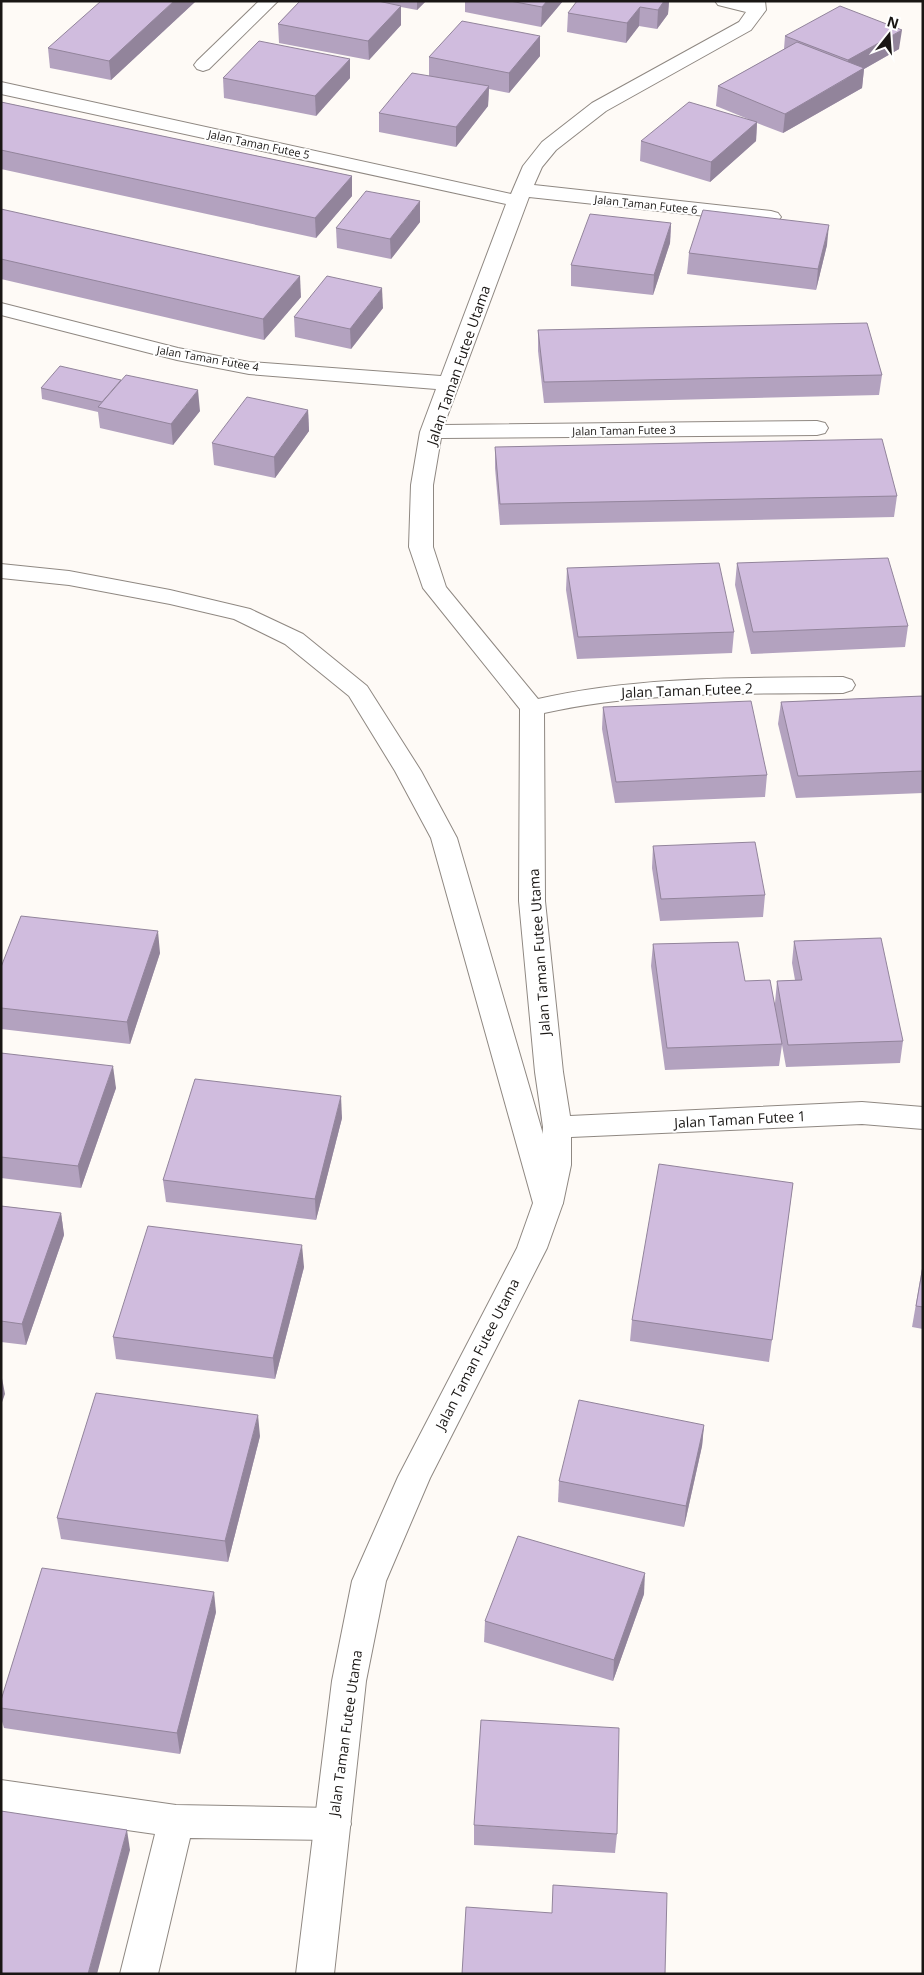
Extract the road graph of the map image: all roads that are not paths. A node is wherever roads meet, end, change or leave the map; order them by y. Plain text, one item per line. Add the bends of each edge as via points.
1 (269, 1) edge
2 (724, 1) edge
3 (756, 6) edge
4 (203, 65) dead end
5 (1, 88) edge
6 (520, 196) junction
7 (771, 217) edge
8 (1, 309) edge
9 (449, 383) junction
10 (817, 428) dead end
11 (431, 432) junction
12 (1, 571) edge
13 (843, 686) dead end
14 (532, 708) junction
15 (923, 1118) edge
16 (557, 1127) junction
17 (548, 1203) junction
18 (1, 1796) edge
19 (176, 1821) junction
20 (333, 1824) junction
21 (139, 1974) edge
22 (315, 1974) edge

1 - 4 street
2 - 3 street
3 - 6 street, Jalan Taman Futee Utama via 745,26 600,107 549,146 532,166
5 - 6 street, Jalan Taman Futee 5
6 - 7 street, Jalan Taman Futee 6
6 - 9 street, Jalan Taman Futee Utama
8 - 9 street, Jalan Taman Futee 4 via 177,354 249,368
9 - 11 street, Jalan Taman Futee Utama
10 - 11 street, Jalan Taman Futee 3
11 - 14 street, Jalan Taman Futee Utama via 422,484 422,547 435,588
12 - 17 street via 69,578 242,614 294,639 358,692 408,771 444,838
13 - 14 street, Jalan Taman Futee 2 via 641,689
14 - 16 street, Jalan Taman Futee Utama via 532,901
15 - 16 street, Jalan Taman Futee 1 via 862,1113
16 - 17 street, Jalan Taman Futee Utama via 556,1165
17 - 20 street, Jalan Taman Futee Utama via 532,1248 414,1477 369,1582 349,1681
18 - 19 street
19 - 20 street
19 - 21 street
20 - 22 street, Jalan Taman Futee Utama

